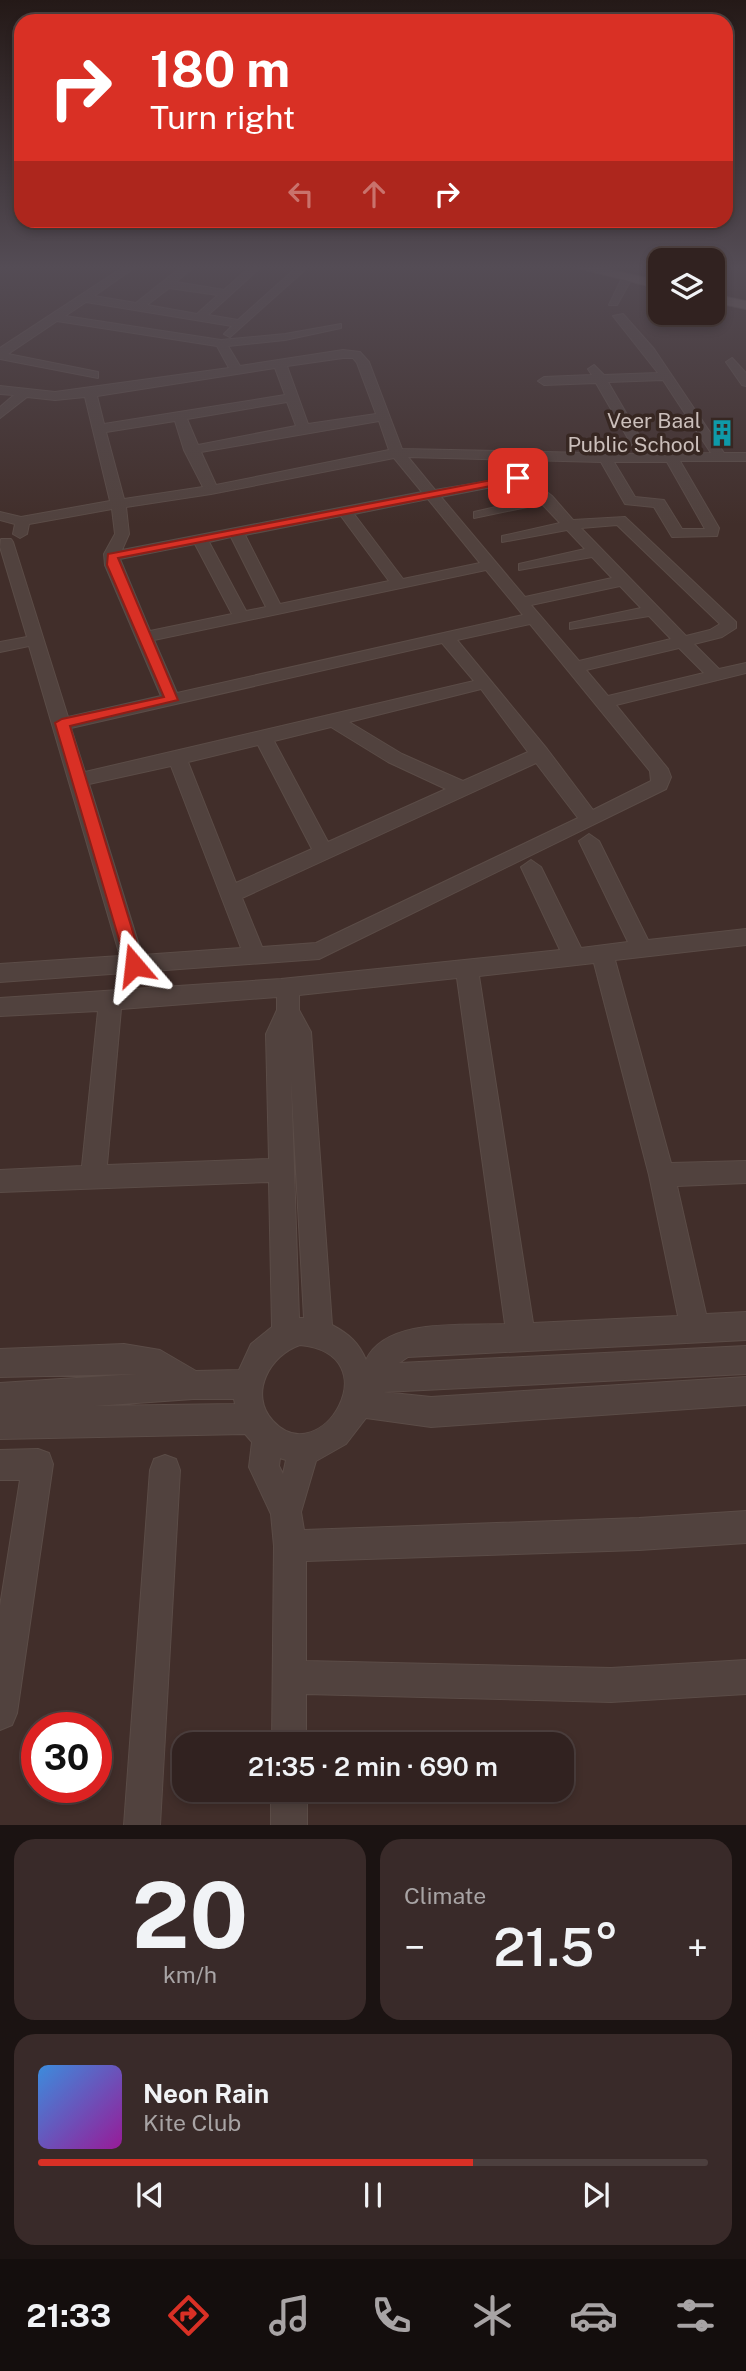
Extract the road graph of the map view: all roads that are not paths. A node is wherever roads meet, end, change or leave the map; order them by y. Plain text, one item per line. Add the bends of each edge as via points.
1 (1, 353) edge
2 (227, 353) edge
3 (645, 353) edge
4 (732, 362) dead end
5 (280, 364) junction
6 (551, 368) dead end
7 (237, 371) junction
8 (94, 375) dead end
9 (667, 376) junction
10 (600, 378) junction
11 (544, 381) dead end
12 (746, 382) edge
13 (0, 390) edge
14 (662, 390) junction
15 (610, 392) junction
16 (90, 393) junction
17 (23, 394) junction
18 (292, 398) junction
19 (0, 414) edge
20 (179, 416) junction
21 (383, 417) junction
22 (99, 429) junction
23 (303, 429) junction
24 (191, 450) junction
25 (397, 453) junction
26 (671, 457) junction
27 (720, 457) junction
28 (605, 458) junction
29 (646, 458) junction
30 (745, 459) edge
31 (211, 490) junction
32 (431, 495) junction
33 (547, 499) junction
34 (118, 504) junction
35 (344, 511) junction
36 (479, 514) dead end
37 (0, 516) edge
38 (21, 522) junction
39 (571, 525) junction
40 (236, 532) junction
41 (200, 539) junction
42 (507, 539) dead end
43 (3, 542) edge
44 (597, 551) junction
45 (112, 556) junction
46 (489, 565) junction
47 (524, 567) dead end
48 (624, 580) junction
49 (399, 584) junction
50 (20, 594) junction
51 (0, 597) edge
52 (522, 602) junction
53 (653, 610) junction
54 (276, 611) junction
55 (242, 618) junction
56 (533, 618) junction
57 (576, 626) dead end
58 (146, 637) junction
59 (446, 638) junction
60 (36, 640) junction
61 (685, 642) junction
62 (0, 647) edge
63 (575, 667) junction
64 (746, 667) edge
65 (715, 675) junction
66 (485, 683) junction
67 (171, 700) junction
68 (604, 703) junction
69 (334, 721) junction
70 (62, 723) junction
71 (264, 737) junction
72 (541, 753) junction
73 (177, 759) junction
74 (78, 780) junction
75 (463, 789) junction
76 (589, 819) junction
77 (589, 841) dead end
78 (324, 853) junction
79 (531, 867) dead end
80 (232, 894) junction
81 (746, 937) edge
82 (642, 949) junction
83 (602, 952) junction
84 (255, 956) junction
85 (575, 956) junction
86 (134, 965) junction
87 (467, 969) junction
88 (0, 973) edge
89 (288, 1000) junction
90 (110, 1003) junction
91 (0, 1007) edge
92 (282, 1170) junction
93 (746, 1172) edge
94 (662, 1175) junction
95 (93, 1178) junction
96 (0, 1181) edge
97 (746, 1326) edge
98 (695, 1329) junction
99 (319, 1333) junction
100 (286, 1336) junction
101 (520, 1338) junction
102 (746, 1360) edge
103 (0, 1363) edge
104 (249, 1384) junction
105 (193, 1385) junction
106 (365, 1386) junction
107 (746, 1391) edge
108 (0, 1398) edge
109 (0, 1424) edge
110 (260, 1428) junction
111 (301, 1449) junction
112 (0, 1465) edge
113 (165, 1470) dead end
114 (286, 1512) junction
115 (746, 1527) edge
116 (290, 1546) junction
117 (289, 1677) junction
118 (746, 1677) edge
119 (0, 1713) edge
120 (289, 1732) edge
121 (289, 1802) edge
122 (142, 1825) edge
123 (289, 1825) edge

1 - 8 street via 6,359
2 - 7 street
3 - 9 street
4 - 12 street
5 - 7 street
5 - 18 street
5 - 21 street via 356,355 363,362
6 - 10 street via 598,365
7 - 16 street
9 - 10 street
9 - 14 street
10 - 11 street
10 - 15 street
13 - 17 street
14 - 15 street
14 - 27 street
15 - 29 street
16 - 17 street
16 - 22 street
17 - 19 street
18 - 20 street
18 - 23 street
20 - 22 street
20 - 24 street
21 - 23 street
21 - 25 street
22 - 34 street
23 - 24 street
24 - 31 street
25 - 28 street
25 - 31 street
25 - 32 street
26 - 27 street
26 - 28 street via 712,533 677,534 659,503 630,501
26 - 29 street
27 - 30 street
28 - 29 street
31 - 34 street
32 - 33 street via 518,478 530,481
32 - 35 street
32 - 46 street
33 - 36 street
33 - 39 street
34 - 38 street
34 - 45 street via 122,534
35 - 40 street
35 - 49 street
37 - 38 street
38 - 43 street via 21,532
39 - 42 street
39 - 44 street
39 - 61 street via 613,519 625,523 730,625 722,632
40 - 41 street
40 - 54 street
41 - 45 street
41 - 55 street
43 - 50 street
44 - 47 street
44 - 48 street
45 - 58 street
46 - 49 street
46 - 52 street
48 - 52 street
48 - 53 street
49 - 54 street
50 - 51 street
50 - 60 street
52 - 56 street
53 - 57 street
53 - 61 street
54 - 55 street
55 - 58 street
56 - 59 street
56 - 63 street
58 - 67 street
59 - 66 street
59 - 67 street
60 - 62 street
60 - 70 street
61 - 63 street
61 - 65 street
63 - 68 street
64 - 65 street
65 - 68 street
66 - 69 street
66 - 72 street
67 - 70 street
68 - 76 street via 662,777 653,789
69 - 71 street
69 - 75 street via 395,758
70 - 74 street
71 - 73 street
71 - 78 street
72 - 75 street
72 - 76 street
73 - 74 street
73 - 80 street
74 - 86 street
75 - 78 street
76 - 84 street via 333,946 301,954
77 - 82 street
78 - 80 street
79 - 85 street
80 - 84 street
81 - 82 street
82 - 83 street
83 - 85 street
83 - 94 street
84 - 86 street
85 - 87 street
86 - 88 street
87 - 89 street
87 - 101 street
89 - 90 street
89 - 92 street via 278,1034
89 - 99 street via 300,1032
90 - 91 street
90 - 95 street
92 - 95 street
92 - 100 street
93 - 94 street
94 - 98 street
95 - 96 street
97 - 98 street
98 - 101 street
99 - 100 street
99 - 106 street via 338,1342 355,1360
100 - 104 street via 260,1354
101 - 106 street via 396,1346
102 - 106 street
103 - 105 street via 124,1358 160,1364
104 - 105 street
104 - 110 street
105 - 108 street
106 - 107 street via 392,1409 431,1412
106 - 111 street via 351,1423 320,1447
109 - 110 street via 181,1418
110 - 111 street via 288,1447
110 - 114 street via 264,1467
111 - 114 street via 301,1466
112 - 119 street via 38,1464
113 - 122 street
114 - 116 street
115 - 116 street
116 - 117 street
117 - 118 street via 611,1685
117 - 120 street
121 - 123 street

